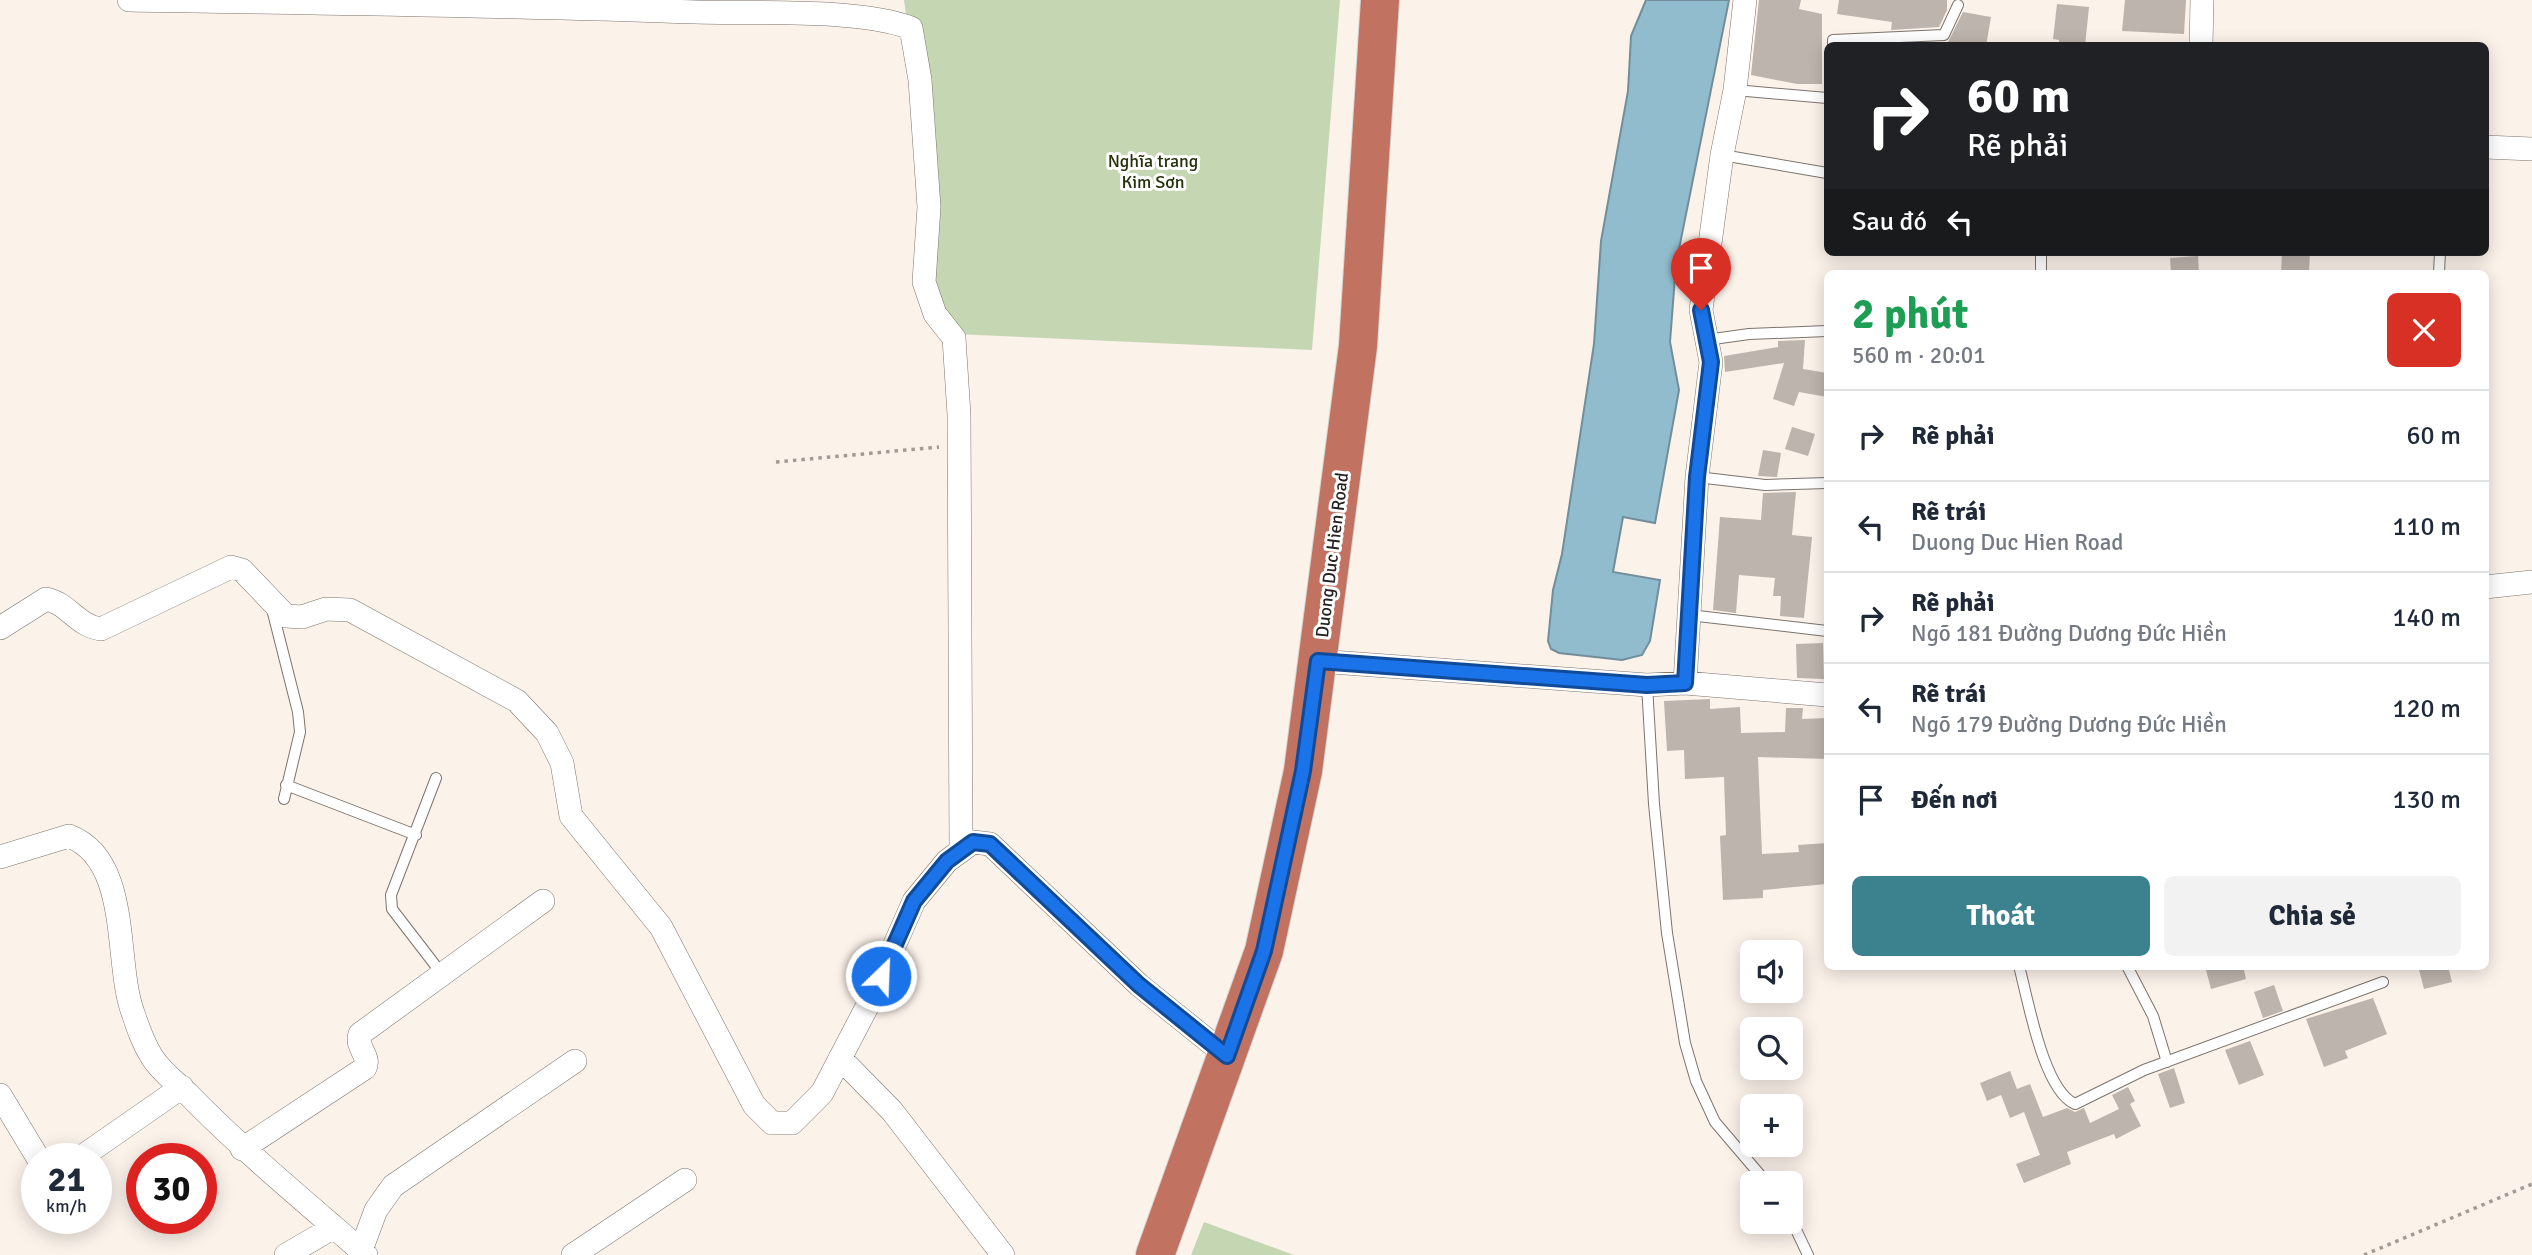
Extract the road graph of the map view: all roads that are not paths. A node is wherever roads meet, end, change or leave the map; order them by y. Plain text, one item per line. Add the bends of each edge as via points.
1 (129, 0) edge
2 (1380, 0) edge
3 (1745, 0) edge
4 (2202, 0) edge
5 (1958, 5) dead end
6 (1833, 42) edge
7 (2201, 42) edge
8 (1735, 90) junction
9 (1824, 97) edge
10 (2489, 147) edge
11 (2532, 149) edge
12 (1722, 155) junction
13 (1824, 172) edge
14 (1824, 331) edge
15 (1706, 340) junction
16 (1697, 477) junction
17 (1824, 483) edge
18 (2532, 582) edge
19 (2489, 587) edge
20 (271, 603) junction
21 (1689, 615) junction
22 (0, 628) edge
23 (1824, 631) edge
24 (1318, 661) junction
25 (1685, 683) junction
26 (1647, 685) junction
27 (1824, 695) edge
28 (436, 778) dead end
29 (286, 785) junction
30 (284, 799) dead end
31 (416, 835) junction
32 (961, 851) junction
33 (0, 857) edge
34 (542, 901) dead end
35 (2021, 970) edge
36 (2129, 970) edge
37 (442, 974) junction
38 (2383, 982) dead end
39 (1227, 1056) junction
40 (841, 1058) junction
41 (575, 1061) dead end
42 (2167, 1062) junction
43 (182, 1087) junction
44 (0, 1095) edge
45 (29, 1143) edge
46 (102, 1143) edge
47 (242, 1149) junction
48 (1757, 1171) edge
49 (685, 1180) dead end
50 (334, 1227) junction
51 (1798, 1234) edge
52 (363, 1252) edge
53 (286, 1255) edge
54 (573, 1255) edge
55 (1003, 1255) edge
56 (1155, 1255) edge
57 (1808, 1255) edge

1 - 32 street via 813,16 887,19 911,28 920,80 929,207 924,282 935,314 954,338 959,445
2 - 24 highway, Duong Duc Hien Road via 1358,346
3 - 8 street
4 - 7 street
5 - 6 lane via 1944,35
8 - 9 lane
8 - 12 street
10 - 11 street
12 - 13 lane
12 - 15 street via 1701,310
14 - 15 lane
15 - 16 street via 1711,362
16 - 17 lane via 1765,485
16 - 21 street
18 - 19 street
20 - 22 street via 242,570 232,567 101,629 90,627 58,601 46,598
20 - 29 lane via 300,732
20 - 40 street via 286,616 350,610 517,701 547,733 562,762 571,816 661,927 754,1105 772,1122 792,1123 822,1093
21 - 23 lane
21 - 25 street
24 - 26 street
24 - 39 highway, Duong Duc Hien Road via 1303,771 1264,951
25 - 26 street
25 - 27 street
26 - 48 lane via 1667,933 1685,1043 1715,1122
28 - 31 lane
29 - 30 lane
29 - 31 lane
31 - 37 lane via 391,895 392,909
32 - 39 street via 973,842 990,844 1139,985
32 - 40 street via 914,901
33 - 43 street via 69,836 90,847 109,882 129,996 141,1034 152,1059
34 - 37 street
35 - 42 lane via 2032,1022 2068,1101 2076,1104
36 - 42 lane via 2153,1016
37 - 47 street via 360,1034 365,1068
38 - 42 lane
39 - 56 highway, Duong Duc Hien Road
40 - 55 street via 892,1111
41 - 52 street via 393,1186 376,1210
43 - 46 street
43 - 47 street
44 - 45 street
47 - 50 street
49 - 54 street
50 - 52 street
50 - 53 street
51 - 57 lane

